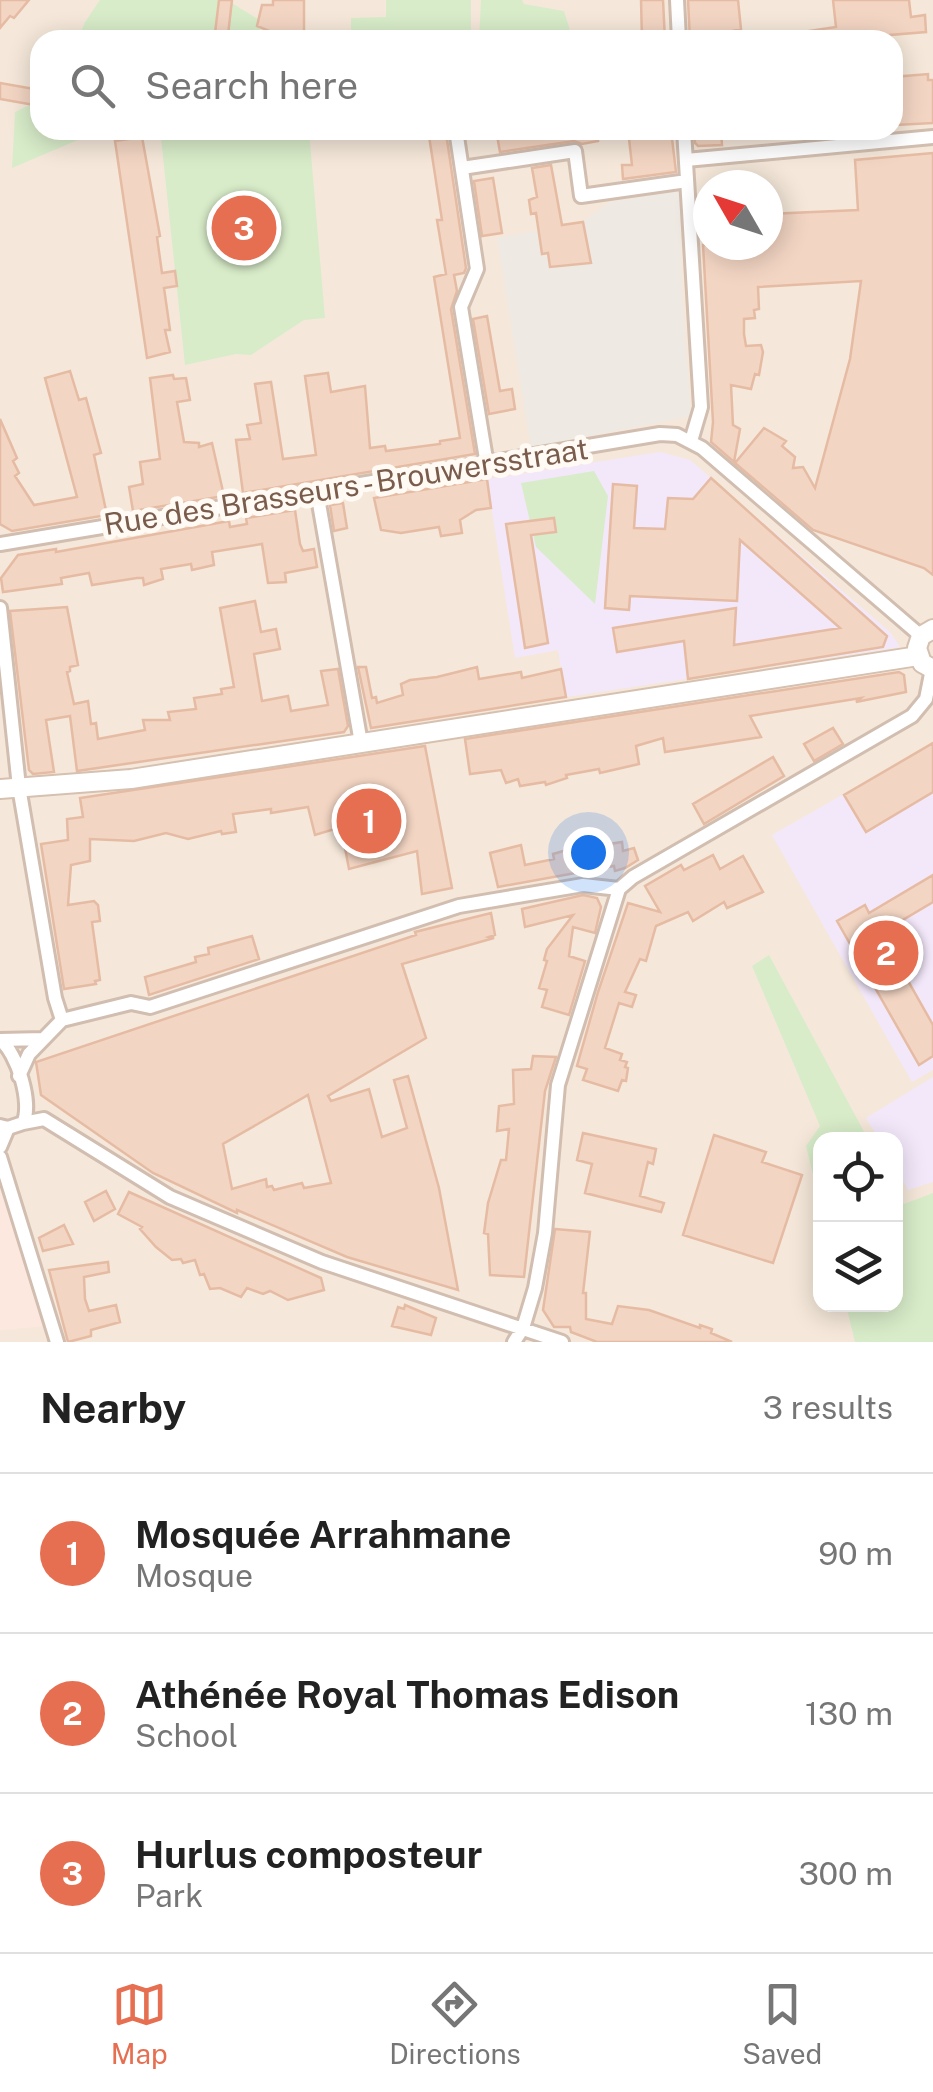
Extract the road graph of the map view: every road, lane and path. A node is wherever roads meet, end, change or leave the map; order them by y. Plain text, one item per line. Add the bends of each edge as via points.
1 (676, 0) edge
2 (678, 30) edge
3 (933, 137) edge
4 (458, 140) edge
5 (685, 140) edge
6 (901, 140) edge
7 (903, 140) edge
8 (686, 160) junction
9 (462, 168) junction
10 (687, 180) junction
11 (691, 441) junction
12 (486, 464) junction
13 (317, 492) junction
14 (0, 544) edge
15 (0, 608) edge
16 (927, 633) edge
17 (928, 665) edge
18 (361, 743) junction
19 (20, 787) junction
20 (0, 789) edge
21 (619, 889) junction
22 (62, 1020) junction
23 (44, 1038) junction
24 (0, 1040) edge
25 (19, 1076) junction
26 (23, 1123) junction
27 (4, 1127) edge
28 (0, 1147) edge
29 (0, 1157) edge
30 (523, 1328) junction
31 (56, 1341) edge
32 (514, 1342) edge
33 (562, 1342) edge

1 - 2 street
3 - 7 street
4 - 9 street
5 - 8 street
6 - 8 street
8 - 10 street
9 - 10 street via 574,151 581,196
9 - 12 street via 478,269 460,307
10 - 11 street via 700,407
11 - 12 street, Rue des Brasseurs - Brouwersstraat via 660,434
11 - 16 street
12 - 13 street, Rue des Brasseurs - Brouwersstraat
13 - 14 street, Rue des Brasseurs - Brouwersstraat
13 - 18 street
15 - 19 street
16 - 17 street via 917,644
17 - 18 street
17 - 21 street via 926,699 912,716
18 - 19 street via 132,779
19 - 20 street
19 - 22 street
21 - 22 street via 583,884 459,906 150,1007 131,1004
21 - 30 street via 558,1085 545,1233
22 - 23 street
23 - 24 street
23 - 25 street
24 - 25 street
25 - 26 street via 28,1107
26 - 27 street
26 - 30 street via 44,1119 170,1197 322,1262
27 - 28 street
29 - 31 street
30 - 32 street
30 - 33 street

